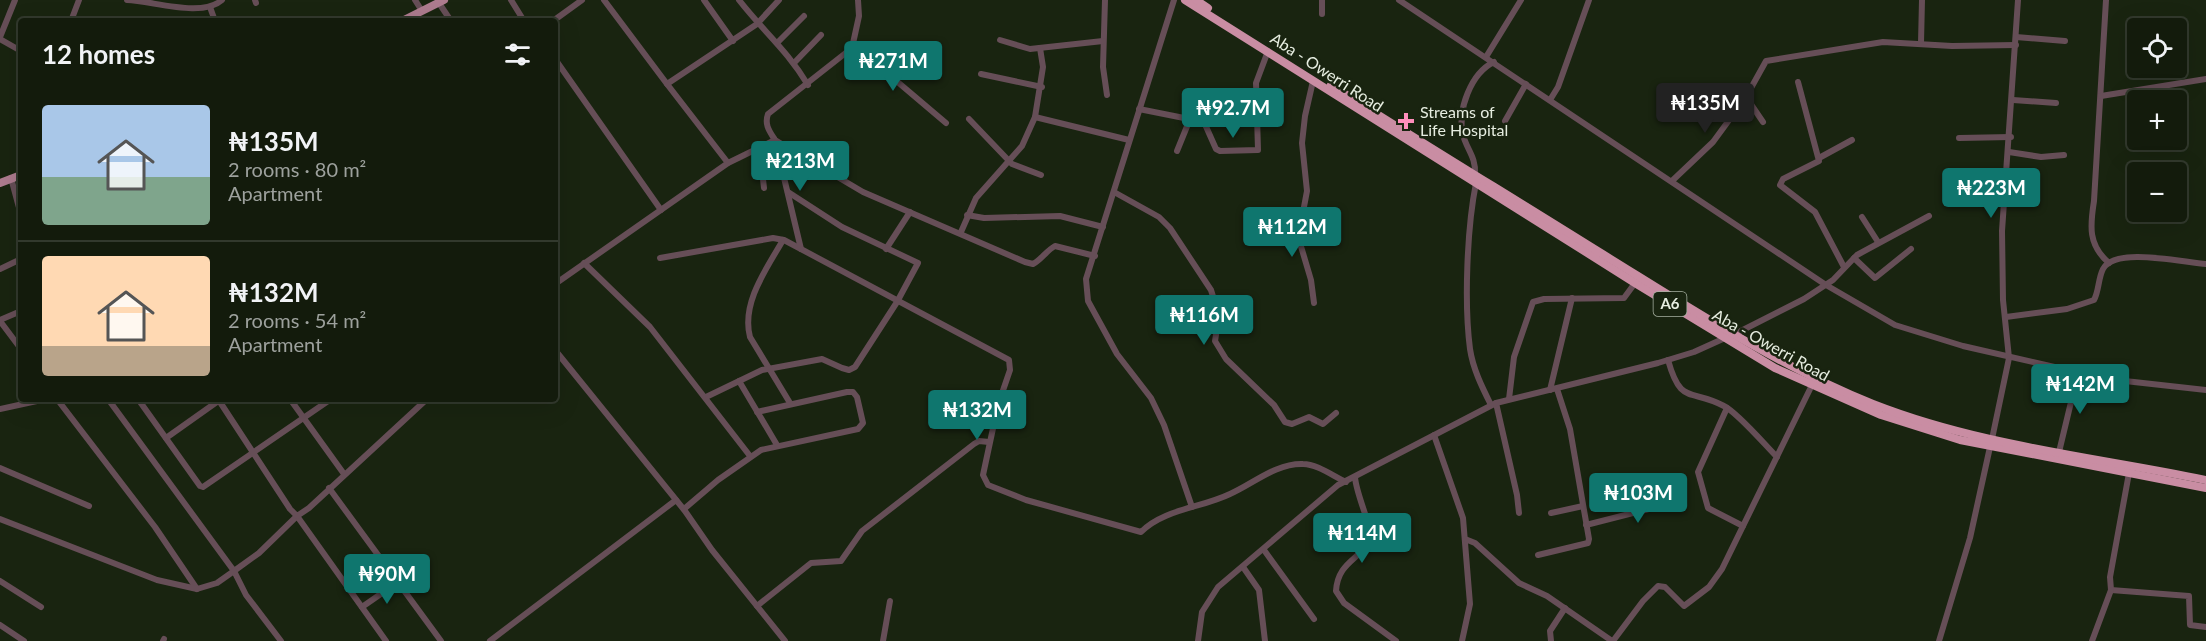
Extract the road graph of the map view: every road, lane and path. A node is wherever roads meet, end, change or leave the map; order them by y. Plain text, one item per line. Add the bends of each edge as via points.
1 (15, 0) edge
2 (79, 0) edge
3 (128, 0) edge
4 (138, 0) edge
5 (222, 0) edge
6 (415, 0) edge
7 (511, 0) edge
8 (582, 0) edge
9 (604, 0) edge
10 (704, 0) edge
11 (739, 0) edge
12 (779, 0) edge
13 (858, 0) edge
14 (1105, 0) edge
15 (1174, 0) edge
16 (1185, 0) edge
17 (1196, 0) edge
18 (1322, 0) edge
19 (1399, 0) edge
20 (1521, 0) edge
21 (1589, 0) edge
22 (1922, 0) edge
23 (2018, 0) edge
24 (2106, 0) edge
25 (442, 1) edge
26 (210, 7) junction
27 (422, 11) junction
28 (1322, 14) dead end
29 (804, 16) dead end
30 (72, 18) edge
31 (214, 18) edge
32 (408, 18) edge
33 (450, 18) edge
34 (522, 18) edge
35 (557, 18) edge
36 (758, 24) junction
37 (821, 35) dead end
38 (2016, 37) junction
39 (0, 38) edge
40 (1000, 40) dead end
41 (1103, 40) junction
42 (733, 41) junction
43 (2065, 41) dead end
44 (778, 42) junction
45 (1921, 43) junction
46 (854, 45) junction
47 (2016, 45) junction
48 (1040, 48) junction
49 (18, 49) edge
50 (1268, 51) junction
51 (1486, 57) junction
52 (1494, 62) junction
53 (558, 63) edge
54 (794, 63) junction
55 (981, 74) dead end
56 (2206, 79) edge
57 (1313, 81) junction
58 (1798, 82) dead end
59 (667, 84) junction
60 (1526, 84) junction
61 (808, 85) junction
62 (1042, 87) junction
63 (1107, 95) dead end
64 (2101, 96) junction
65 (1746, 97) junction
66 (1550, 100) junction
67 (2013, 100) junction
68 (2056, 103) dead end
69 (1139, 109) junction
70 (1035, 117) junction
71 (969, 119) dead end
72 (1190, 119) junction
73 (1505, 121) dead end
74 (1763, 122) dead end
75 (946, 123) dead end
76 (2011, 136) junction
77 (1959, 138) dead end
78 (775, 140) junction
79 (1129, 140) junction
80 (1852, 140) dead end
81 (1177, 151) dead end
82 (2009, 152) junction
83 (2064, 155) dead end
84 (1819, 158) junction
85 (1010, 162) junction
86 (728, 163) junction
87 (782, 166) junction
88 (1041, 175) dead end
89 (18, 176) edge
90 (11, 178) junction
91 (1475, 178) junction
92 (1673, 180) junction
93 (0, 183) edge
94 (764, 188) dead end
95 (788, 192) junction
96 (1114, 192) junction
97 (18, 204) edge
98 (661, 210) junction
99 (910, 212) junction
100 (967, 215) junction
101 (1929, 216) dead end
102 (1862, 217) dead end
103 (1103, 227) junction
104 (961, 232) junction
105 (783, 240) junction
106 (1878, 242) junction
107 (801, 249) junction
108 (886, 249) junction
109 (1911, 249) dead end
110 (1095, 256) junction
111 (660, 258) dead end
112 (1854, 258) junction
113 (18, 260) edge
114 (584, 263) junction
115 (2109, 263) junction
116 (2206, 264) edge
117 (1844, 267) junction
118 (0, 269) edge
119 (558, 282) edge
120 (1635, 283) junction
121 (1826, 285) junction
122 (1572, 298) junction
123 (897, 302) junction
124 (1314, 303) dead end
125 (18, 312) edge
126 (2006, 317) junction
127 (0, 320) edge
128 (1729, 337) junction
129 (18, 342) edge
130 (558, 354) edge
131 (2009, 358) junction
132 (1668, 360) junction
133 (771, 369) junction
134 (2078, 372) junction
135 (739, 381) junction
136 (1812, 385) junction
137 (1553, 389) junction
138 (2206, 390) edge
139 (706, 398) junction
140 (1509, 399) junction
141 (33, 402) edge
142 (59, 402) edge
143 (110, 402) edge
144 (140, 402) edge
145 (217, 402) edge
146 (221, 402) edge
147 (292, 402) edge
148 (327, 402) edge
149 (423, 402) edge
150 (790, 403) junction
151 (1493, 404) junction
152 (1727, 408) junction
153 (0, 410) edge
154 (757, 412) junction
155 (1336, 413) dead end
156 (303, 418) junction
157 (1434, 435) junction
158 (166, 438) junction
159 (989, 442) junction
160 (1991, 443) junction
161 (777, 446) junction
162 (2059, 452) junction
163 (254, 453) junction
164 (750, 456) junction
165 (1777, 458) junction
166 (2082, 461) junction
167 (0, 468) edge
168 (2129, 472) junction
169 (344, 474) junction
170 (1355, 477) junction
171 (2206, 480) edge
172 (1346, 482) junction
173 (329, 488) junction
174 (2206, 488) edge
175 (676, 500) junction
176 (1684, 500) dead end
177 (89, 506) dead end
178 (1582, 506) junction
179 (1192, 507) junction
180 (684, 509) junction
181 (1519, 513) dead end
182 (1551, 513) dead end
183 (297, 516) junction
184 (0, 519) edge
185 (1586, 525) junction
186 (1743, 526) junction
187 (1465, 539) junction
188 (1264, 550) junction
189 (1538, 555) dead end
190 (1243, 567) junction
191 (234, 571) junction
192 (0, 581) edge
193 (398, 582) junction
194 (197, 589) junction
195 (2111, 590) junction
196 (890, 601) dead end
197 (757, 606) junction
198 (41, 607) dead end
199 (362, 607) junction
200 (1565, 608) junction
201 (1314, 619) dead end
202 (0, 625) edge
203 (2206, 627) edge
204 (24, 641) edge
205 (281, 641) edge
206 (386, 641) edge
207 (441, 641) edge
208 (490, 641) edge
209 (785, 641) edge
210 (884, 641) edge
211 (1198, 641) edge
212 (1265, 641) edge
213 (1396, 641) edge
214 (1462, 641) edge
215 (1551, 641) edge
216 (1612, 641) edge
217 (1939, 641) edge
218 (2092, 641) edge

1 - 39 street
2 - 30 street
3 - 4 street
4 - 26 street
5 - 26 street
6 - 27 street
7 - 34 street
8 - 35 street
9 - 59 street
10 - 42 street
11 - 36 street
12 - 36 street
13 - 46 street
14 - 41 street
15 - 69 street
16 - 50 highway, Aba - Owerri Road / A6
17 - 91 highway, Aba - Owerri Road / A6
18 - 28 street
19 - 51 street
20 - 51 street
21 - 66 street
22 - 45 street
23 - 38 street
24 - 64 street
25 - 27 main road
25 - 33 street
26 - 31 street
27 - 32 main road
29 - 44 street
36 - 42 street
36 - 44 street
37 - 54 street
38 - 43 street
38 - 47 street
39 - 49 street
40 - 48 street via 1026,49
41 - 48 street
41 - 63 street
42 - 59 street
44 - 54 street
45 - 47 street
45 - 65 street via 1883,42 1766,61
46 - 61 street
46 - 75 street
47 - 67 street
48 - 62 street
50 - 57 highway, Aba - Owerri Road / A6
50 - 72 street via 1256,83 1258,150 1216,149 1207,124
51 - 52 street
52 - 60 street
52 - 91 street via 1477,77 1462,114 1462,131 1476,163
53 - 98 street
54 - 61 street
55 - 62 street
56 - 64 street
57 - 91 highway, Aba - Owerri Road / A6
57 - 124 street via 1302,143 1307,191 1300,243
58 - 84 street
59 - 86 street
60 - 66 street
60 - 73 street
61 - 78 street via 768,114 768,129
62 - 70 street
64 - 115 street via 2090,225 2098,253
65 - 74 street
65 - 92 street via 1713,142
66 - 92 street
67 - 68 street
67 - 76 street
69 - 72 street
69 - 79 street
70 - 79 street
70 - 85 street
71 - 85 street
72 - 81 street
76 - 77 street
76 - 82 street
78 - 86 street
78 - 87 street
78 - 99 street via 863,192
79 - 96 street
80 - 84 street
82 - 83 street via 2041,157
82 - 126 street via 2002,231
84 - 117 street via 1783,179 1780,185 1815,212
85 - 88 street
85 - 100 street via 976,198
86 - 98 street
87 - 94 street via 762,170
87 - 95 street
89 - 90 main road
90 - 93 main road
90 - 97 street
91 - 120 highway, Aba - Owerri Road / A6
91 - 128 highway, Aba - Owerri Road / A6
91 - 151 street via 1470,229 1469,333 1477,374
92 - 121 street
95 - 107 street
95 - 108 street via 842,227
96 - 103 street
96 - 155 street via 1159,217 1170,228 1211,290 1219,316 1215,341 1226,359 1274,405 1285,422 1292,424 1309,417 1323,424
98 - 114 street
99 - 104 street
99 - 108 street
100 - 103 street via 1060,216
100 - 104 street
101 - 106 street
102 - 106 street
103 - 110 street
104 - 110 street via 1033,264 1055,246
105 - 107 street
105 - 111 street via 773,238
105 - 133 street via 753,296 748,326 750,337
106 - 112 street
107 - 123 street
108 - 123 street via 918,263
109 - 112 street via 1875,278
110 - 179 street via 1086,279 1088,301 1117,354 1151,398
112 - 117 street
113 - 118 street
114 - 119 street
114 - 139 street via 650,327
115 - 116 street via 2153,257
115 - 126 street via 2103,268 2094,300 2067,309
117 - 121 street
120 - 122 street via 1624,298
120 - 128 highway, Aba - Owerri Road / A6
121 - 128 street
121 - 131 street via 1895,325
122 - 137 street
122 - 140 street via 1533,302 1514,357
123 - 133 street via 855,367 849,370 822,359
123 - 159 street via 1009,360 1010,370
125 - 127 street
126 - 131 street
127 - 129 street
128 - 132 street
128 - 136 highway, Aba - Owerri Road / A6
128 - 160 highway, Aba - Owerri Road / A6 via 1875,404
130 - 175 street
131 - 134 street
131 - 160 street
132 - 137 street
132 - 152 street via 1674,382 1680,388
133 - 135 street
133 - 150 street
134 - 138 street
134 - 162 street
135 - 139 street
135 - 154 street
136 - 160 highway, Aba - Owerri Road / A6 via 1898,420
136 - 165 street
137 - 140 street
137 - 178 street via 1570,429
139 - 164 street
140 - 151 street
141 - 153 street
142 - 194 street
143 - 191 street
144 - 158 street
145 - 158 street
146 - 163 street
147 - 156 street
148 - 156 street
149 - 169 street
150 - 154 street
150 - 161 street via 853,392 862,427
151 - 157 street
151 - 181 street via 1518,495
152 - 165 street
152 - 186 street via 1699,467 1699,481 1708,508
154 - 161 street
156 - 163 street
156 - 169 street
157 - 170 street
157 - 187 street via 1463,518
158 - 163 street via 203,487
159 - 179 street via 983,475 988,485 1026,500 1141,532 1149,524
159 - 197 street via 974,444 878,516 855,538 841,561 811,563
160 - 162 highway, Aba - Owerri Road / A6
160 - 166 highway, Aba - Owerri Road / A6
160 - 217 street via 1970,538
161 - 164 street
162 - 166 highway, Aba - Owerri Road / A6
163 - 183 street
164 - 180 street
165 - 186 street
166 - 168 highway, Aba - Owerri Road / A6
166 - 171 highway, Aba - Owerri Road / A6
167 - 177 street
168 - 174 highway, Aba - Owerri Road / A6
168 - 195 street
169 - 173 street
170 - 172 street
170 - 213 street via 1370,537 1363,550 1345,565 1336,591 1344,603
172 - 179 street via 1308,465 1292,465 1229,495
172 - 188 street via 1317,501
173 - 183 street
173 - 193 street
175 - 180 street
175 - 208 street
176 - 185 street
178 - 182 street
178 - 185 street
180 - 197 street
183 - 191 street
183 - 199 street
184 - 194 street via 157,580
185 - 189 street via 1588,543
186 - 216 street via 1709,587 1684,606 1665,587 1658,586
187 - 200 street via 1475,543 1519,583
187 - 214 street via 1470,604
188 - 190 street
188 - 201 street
190 - 211 street via 1207,601
190 - 212 street via 1259,590
191 - 194 street via 217,583
191 - 205 street via 246,595
192 - 198 street
193 - 199 street
193 - 207 street
195 - 203 street via 2189,596 2190,625
195 - 218 street
196 - 210 street
197 - 209 street
199 - 206 street
200 - 215 street via 1550,631
200 - 216 street
202 - 204 street

